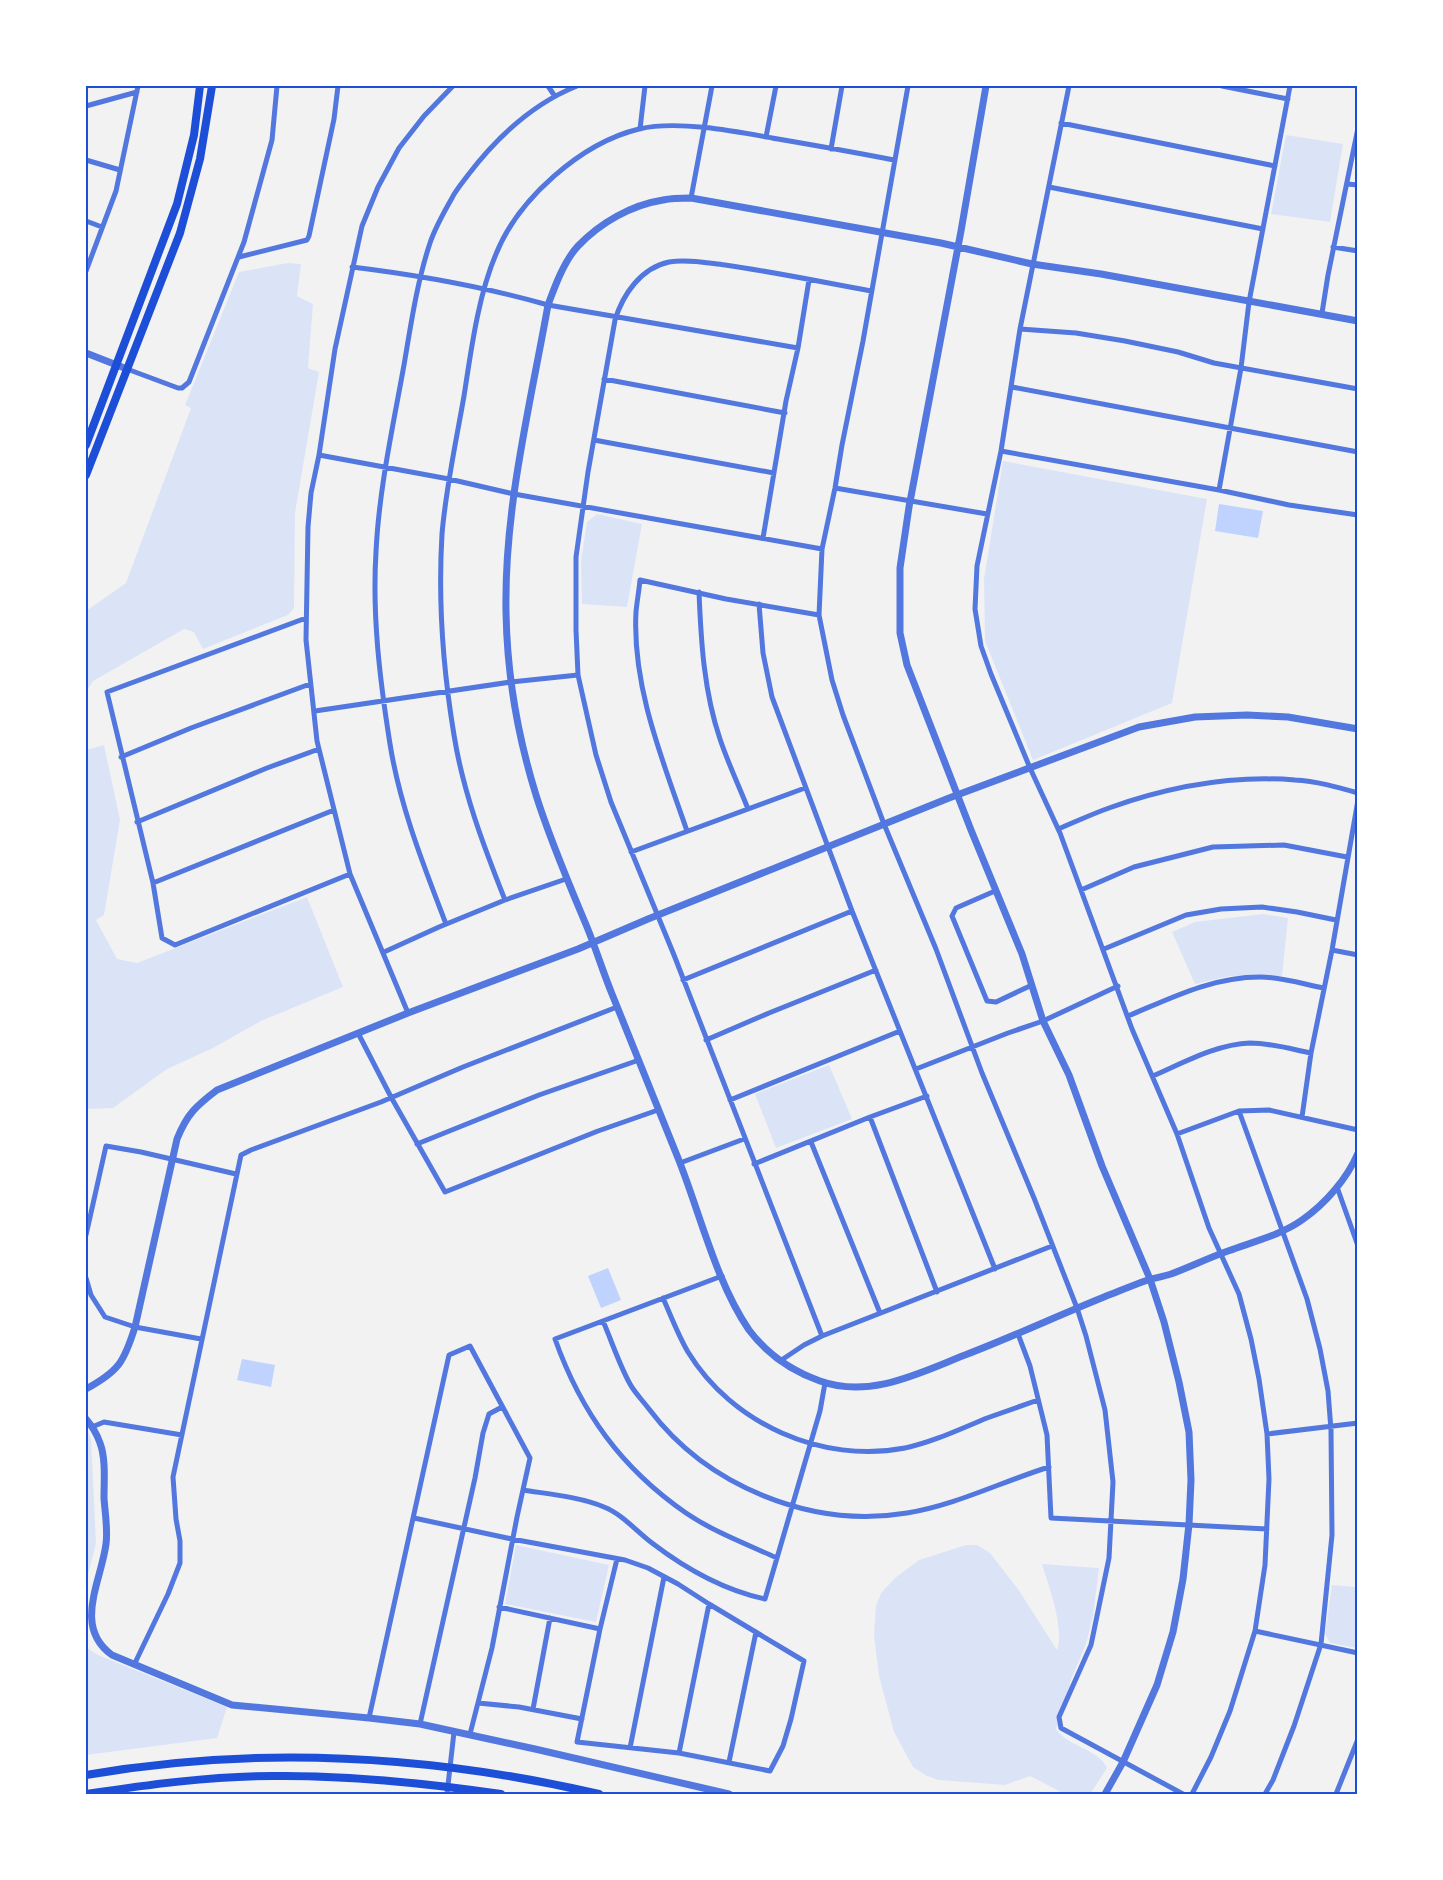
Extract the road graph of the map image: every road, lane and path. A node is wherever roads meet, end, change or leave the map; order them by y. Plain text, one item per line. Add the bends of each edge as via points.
1 (200, 86) edge
2 (212, 86) edge
3 (277, 86) edge
4 (338, 86) edge
5 (453, 86) edge
6 (548, 86) edge
7 (577, 86) edge
8 (645, 86) edge
9 (712, 86) edge
10 (776, 86) edge
11 (842, 86) edge
12 (908, 86) edge
13 (986, 86) edge
14 (1069, 86) edge
15 (1222, 86) edge
16 (1290, 86) edge
17 (137, 88) edge
18 (554, 95) junction
19 (1288, 99) junction
20 (86, 105) edge
21 (1061, 123) junction
22 (705, 128) junction
23 (1358, 128) edge
24 (639, 129) junction
25 (766, 137) junction
26 (831, 149) junction
27 (86, 160) edge
28 (894, 160) junction
29 (1275, 166) junction
30 (120, 170) junction
31 (1347, 184) junction
32 (1358, 185) edge
33 (1049, 187) junction
34 (692, 198) junction
35 (86, 221) edge
36 (102, 227) junction
37 (1263, 229) junction
38 (880, 232) junction
39 (958, 247) junction
40 (1333, 247) junction
41 (1358, 251) edge
42 (239, 257) junction
43 (1032, 264) junction
44 (352, 267) junction
45 (86, 271) edge
46 (420, 278) junction
47 (809, 280) junction
48 (485, 290) junction
49 (871, 291) junction
50 (1249, 302) junction
51 (549, 305) junction
52 (1322, 313) junction
53 (616, 316) junction
54 (1358, 321) edge
55 (1020, 328) junction
56 (798, 348) junction
57 (86, 353) edge
58 (116, 365) junction
59 (1241, 368) junction
60 (127, 369) junction
61 (604, 379) junction
62 (1012, 387) junction
63 (1358, 389) edge
64 (785, 413) junction
65 (1230, 428) junction
66 (594, 440) junction
67 (86, 445) edge
68 (1001, 451) junction
69 (1358, 452) edge
70 (319, 455) junction
71 (387, 468) junction
72 (774, 473) junction
73 (86, 476) edge
74 (449, 479) junction
75 (835, 488) junction
76 (1219, 490) junction
77 (514, 495) junction
78 (910, 501) junction
79 (583, 506) junction
80 (987, 514) junction
81 (1358, 515) edge
82 (764, 538) junction
83 (822, 549) junction
84 (699, 592) junction
85 (759, 604) junction
86 (819, 615) junction
87 (306, 618) junction
88 (578, 675) junction
89 (511, 682) junction
90 (310, 684) junction
91 (449, 691) junction
92 (383, 701) junction
93 (315, 711) junction
94 (1358, 729) edge
95 (319, 749) junction
96 (121, 757) junction
97 (1030, 768) junction
98 (805, 788) junction
99 (1358, 793) edge
100 (957, 795) junction
101 (1358, 800) edge
102 (748, 808) junction
103 (334, 810) junction
104 (137, 822) junction
105 (884, 824) junction
106 (1058, 829) junction
107 (687, 831) junction
108 (828, 847) junction
109 (631, 852) junction
110 (1347, 857) junction
111 (350, 874) junction
112 (566, 879) junction
113 (153, 883) junction
114 (1081, 890) junction
115 (995, 891) junction
116 (505, 900) junction
117 (852, 911) junction
118 (658, 915) junction
119 (1336, 920) junction
120 (446, 924) junction
121 (593, 943) junction
122 (1104, 949) junction
123 (1332, 950) junction
124 (384, 952) junction
125 (1358, 955) edge
126 (876, 970) junction
127 (683, 980) junction
128 (1032, 985) junction
129 (1118, 986) junction
130 (1323, 988) junction
131 (617, 1007) junction
132 (408, 1013) junction
133 (1128, 1016) junction
134 (1043, 1021) junction
135 (900, 1031) junction
136 (358, 1033) junction
137 (706, 1040) junction
138 (972, 1046) junction
139 (1311, 1053) junction
140 (639, 1060) junction
141 (916, 1069) junction
142 (1153, 1076) junction
143 (927, 1096) junction
144 (391, 1097) junction
145 (730, 1100) junction
146 (658, 1110) junction
147 (1239, 1111) junction
148 (870, 1117) junction
149 (1302, 1118) junction
150 (1358, 1130) edge
151 (1177, 1134) junction
152 (744, 1139) junction
153 (811, 1142) junction
154 (417, 1144) junction
155 (1358, 1153) edge
156 (172, 1160) junction
157 (680, 1164) junction
158 (754, 1164) junction
159 (236, 1174) junction
160 (1337, 1186) junction
161 (1282, 1230) junction
162 (86, 1235) edge
163 (1052, 1246) junction
164 (1358, 1246) edge
165 (1220, 1254) junction
166 (996, 1269) junction
167 (722, 1276) junction
168 (86, 1278) edge
169 (1150, 1279) junction
170 (937, 1292) junction
171 (663, 1298) junction
172 (1077, 1308) junction
173 (879, 1313) junction
174 (603, 1321) junction
175 (135, 1327) junction
176 (1018, 1334) junction
177 (822, 1336) junction
178 (201, 1339) junction
179 (780, 1361) junction
180 (825, 1383) junction
181 (86, 1389) edge
182 (1038, 1400) junction
183 (502, 1407) junction
184 (86, 1419) edge
185 (1358, 1423) edge
186 (1331, 1425) junction
187 (92, 1427) junction
188 (1267, 1434) junction
189 (182, 1435) junction
190 (810, 1443) junction
191 (1049, 1467) junction
192 (524, 1490) junction
193 (792, 1504) junction
194 (414, 1518) junction
195 (1111, 1521) junction
196 (1189, 1526) junction
197 (463, 1529) junction
198 (1267, 1529) junction
199 (512, 1539) junction
200 (777, 1557) junction
201 (617, 1559) junction
202 (664, 1576) junction
203 (709, 1604) junction
204 (499, 1607) junction
205 (550, 1618) junction
206 (600, 1629) junction
207 (1255, 1631) junction
208 (756, 1632) junction
209 (1321, 1644) junction
210 (1358, 1653) edge
211 (134, 1665) junction
212 (478, 1703) junction
213 (533, 1709) junction
214 (369, 1718) junction
215 (582, 1719) junction
216 (420, 1724) junction
217 (454, 1732) junction
218 (470, 1734) junction
219 (1358, 1739) edge
220 (630, 1748) junction
221 (679, 1753) junction
222 (729, 1762) junction
223 (1123, 1762) junction
224 (86, 1775) edge
225 (86, 1794) edge
226 (447, 1794) edge
227 (501, 1794) edge
228 (599, 1794) edge
229 (729, 1794) edge
230 (1105, 1794) edge
231 (1183, 1794) edge
232 (1192, 1794) edge
233 (1265, 1794) edge
234 (1336, 1794) edge

1 - 58 main road via 194,135 177,204
2 - 60 main road via 200,159 180,233
3 - 42 street via 272,140
4 - 42 street via 307,240
5 - 44 street via 424,116 388,167 362,226
6 - 18 street
7 - 18 street
8 - 24 street
9 - 22 street
10 - 25 street
11 - 26 street
12 - 28 street
13 - 39 street
14 - 21 street
15 - 19 street
16 - 19 street
17 - 20 street
17 - 30 street
18 - 46 street via 523,116 487,150 453,195 431,241
19 - 29 street
21 - 29 street
21 - 33 street
22 - 24 street
22 - 25 street
22 - 34 street
23 - 31 street
24 - 48 street via 589,150 535,192 496,253
25 - 26 street
26 - 28 street
27 - 30 street
28 - 38 street
29 - 37 street
30 - 36 street
31 - 32 street
31 - 40 street
33 - 37 street
33 - 43 street
34 - 38 street
34 - 51 street via 633,207 607,222 577,247 558,279
35 - 36 street
36 - 45 street
37 - 50 street
38 - 39 street
38 - 49 street
39 - 43 street
39 - 78 street
40 - 41 street
40 - 52 street
42 - 60 street via 186,386 178,388
43 - 50 street
43 - 55 street
44 - 46 street
44 - 70 street
46 - 48 street
46 - 71 street
47 - 49 street
47 - 53 street via 701,262 669,262 638,279
47 - 56 street
48 - 51 street
48 - 74 street
49 - 75 street
50 - 52 street
50 - 59 street
51 - 53 street
51 - 77 street
52 - 54 street
53 - 56 street
53 - 61 street
55 - 59 street via 1105,338
55 - 62 street
56 - 64 street
57 - 58 street
58 - 60 street
58 - 67 main road
59 - 63 street
59 - 65 street
60 - 73 main road
61 - 64 street
61 - 66 street
62 - 65 street
62 - 68 street
64 - 72 street
65 - 69 street
65 - 76 street
66 - 72 street
66 - 79 street
68 - 76 street
68 - 80 street
70 - 71 street
70 - 87 street via 308,527
71 - 74 street
71 - 92 street via 375,580
72 - 82 street
74 - 77 street
74 - 91 street via 440,586
75 - 78 street
75 - 83 street
76 - 81 street
77 - 79 street
77 - 89 street via 506,613
78 - 80 street
78 - 100 street via 900,568 900,633 907,665
79 - 82 street
79 - 88 street via 576,557
80 - 97 street via 977,566 975,609 981,646
82 - 83 street
83 - 86 street
84 - 85 street
84 - 102 street via 702,656 709,696 720,738
84 - 107 street via 640,580 636,613 641,678
85 - 86 street
85 - 98 street via 772,697
86 - 105 street via 832,680
87 - 90 street
87 - 96 street via 107,692
88 - 89 street
88 - 109 street via 596,755
89 - 91 street
89 - 112 street via 527,766
90 - 93 street
90 - 96 street
91 - 92 street
91 - 116 street via 465,787
92 - 93 street
92 - 120 street via 401,797
93 - 95 street
94 - 97 street via 1288,717 1195,717 1139,727
95 - 103 street
95 - 104 street
96 - 104 street
97 - 100 street
97 - 106 street
98 - 102 street
98 - 108 street
99 - 106 street via 1296,780 1215,782 1109,808
100 - 105 street
100 - 115 street
101 - 110 street
102 - 107 street
103 - 111 street
103 - 113 street
104 - 113 street
105 - 108 street
105 - 138 street
106 - 114 street
107 - 109 street
108 - 117 street
108 - 118 street
109 - 118 street
110 - 114 street via 1284,845 1213,847 1134,867
110 - 119 street
111 - 113 street via 175,945 162,938
111 - 124 street
112 - 116 street
112 - 121 street
114 - 122 street
115 - 128 street
115 - 128 street via 956,908 952,916 987,1001 996,1002
116 - 120 street
117 - 126 street
117 - 127 street
118 - 121 street
118 - 127 street
119 - 122 street via 1262,907 1221,909 1186,915
119 - 123 street
120 - 124 street
121 - 131 street
121 - 132 street
122 - 129 street
123 - 125 street
123 - 130 street
124 - 132 street
126 - 135 street
126 - 137 street
127 - 137 street
128 - 134 street
129 - 133 street
129 - 134 street
130 - 133 street via 1261,977 1228,979 1197,987
130 - 139 street
131 - 140 street
131 - 144 street
132 - 136 street
133 - 142 street
134 - 138 street
134 - 169 street
135 - 141 street
135 - 145 street
136 - 144 street
136 - 156 street via 217,1090 197,1105 183,1123
137 - 145 street
138 - 141 street
138 - 163 street
139 - 142 street via 1250,1043 1221,1048
139 - 149 street
140 - 146 street
140 - 154 street
141 - 143 street
142 - 151 street
143 - 148 street
143 - 166 street
144 - 154 street
144 - 159 street via 251,1150 241,1155
145 - 152 street
146 - 154 street via 445,1192
146 - 157 street
147 - 149 street via 1269,1110
147 - 151 street
147 - 161 street
148 - 153 street
148 - 170 street
149 - 150 street
151 - 165 street
152 - 157 street
152 - 158 street
153 - 158 street
153 - 173 street
155 - 160 street
156 - 159 street
156 - 162 street via 106,1146
156 - 175 street
157 - 167 street
158 - 177 street
159 - 178 street
160 - 161 street via 1300,1222
160 - 164 street
161 - 165 street
161 - 186 street via 1320,1348
163 - 166 street
163 - 172 street
165 - 169 street
165 - 188 street via 1239,1294 1251,1339
166 - 170 street
167 - 171 street
167 - 179 street via 750,1331
168 - 175 street via 105,1317
169 - 172 street
169 - 196 street via 1189,1432
170 - 173 street
171 - 174 street
171 - 190 street via 688,1352 729,1402 780,1433
172 - 176 street
172 - 195 street via 1106,1410 1113,1482
173 - 177 street
174 - 193 street via 631,1385 677,1442 716,1473
174 - 200 street via 555,1339 579,1396 604,1435 652,1487 686,1513 728,1537
175 - 178 street
175 - 181 street via 119,1367
176 - 180 street via 889,1383 855,1387
176 - 182 street
177 - 179 street
178 - 189 street
179 - 180 street
180 - 190 street
182 - 190 street via 904,1448 872,1452
182 - 191 street via 1047,1435
183 - 192 street via 530,1458
183 - 194 street via 470,1346 449,1355
183 - 197 street via 489,1414
184 - 187 street
185 - 186 street
186 - 188 street
186 - 209 street via 1332,1535
187 - 189 street via 104,1422
187 - 211 street via 102,1451 107,1540 91,1624 101,1647
188 - 198 street
189 - 211 street via 173,1477 180,1563
190 - 193 street
191 - 193 street via 965,1498 905,1513 842,1515
191 - 195 street via 1051,1518
192 - 199 street
192 - 200 street via 604,1507 689,1568 749,1596 765,1599
193 - 200 street
194 - 197 street
194 - 214 street
195 - 196 street
195 - 223 street via 1109,1558 1091,1645 1059,1717 1061,1728
196 - 198 street
196 - 223 street via 1173,1632 1158,1685
197 - 199 street
197 - 216 street
198 - 207 street
199 - 201 street
199 - 204 street
201 - 202 street
201 - 206 street
202 - 203 street
202 - 220 street
203 - 208 street
203 - 221 street
204 - 205 street
204 - 212 street
205 - 206 street
205 - 213 street
206 - 215 street
207 - 209 street
207 - 232 street via 1230,1711
208 - 222 street
208 - 222 street via 804,1661 783,1746 770,1771
209 - 210 street
209 - 233 street via 1294,1726
211 - 214 street via 232,1705
212 - 213 street
212 - 218 street
213 - 215 street
214 - 216 street
215 - 220 street via 577,1742
216 - 217 street
217 - 218 street
217 - 226 street
218 - 229 street
219 - 234 street
220 - 221 street
221 - 222 street
223 - 230 street
223 - 231 street
224 - 228 main road via 224,1758 327,1758 489,1772
225 - 227 main road via 216,1778 272,1776 386,1779

